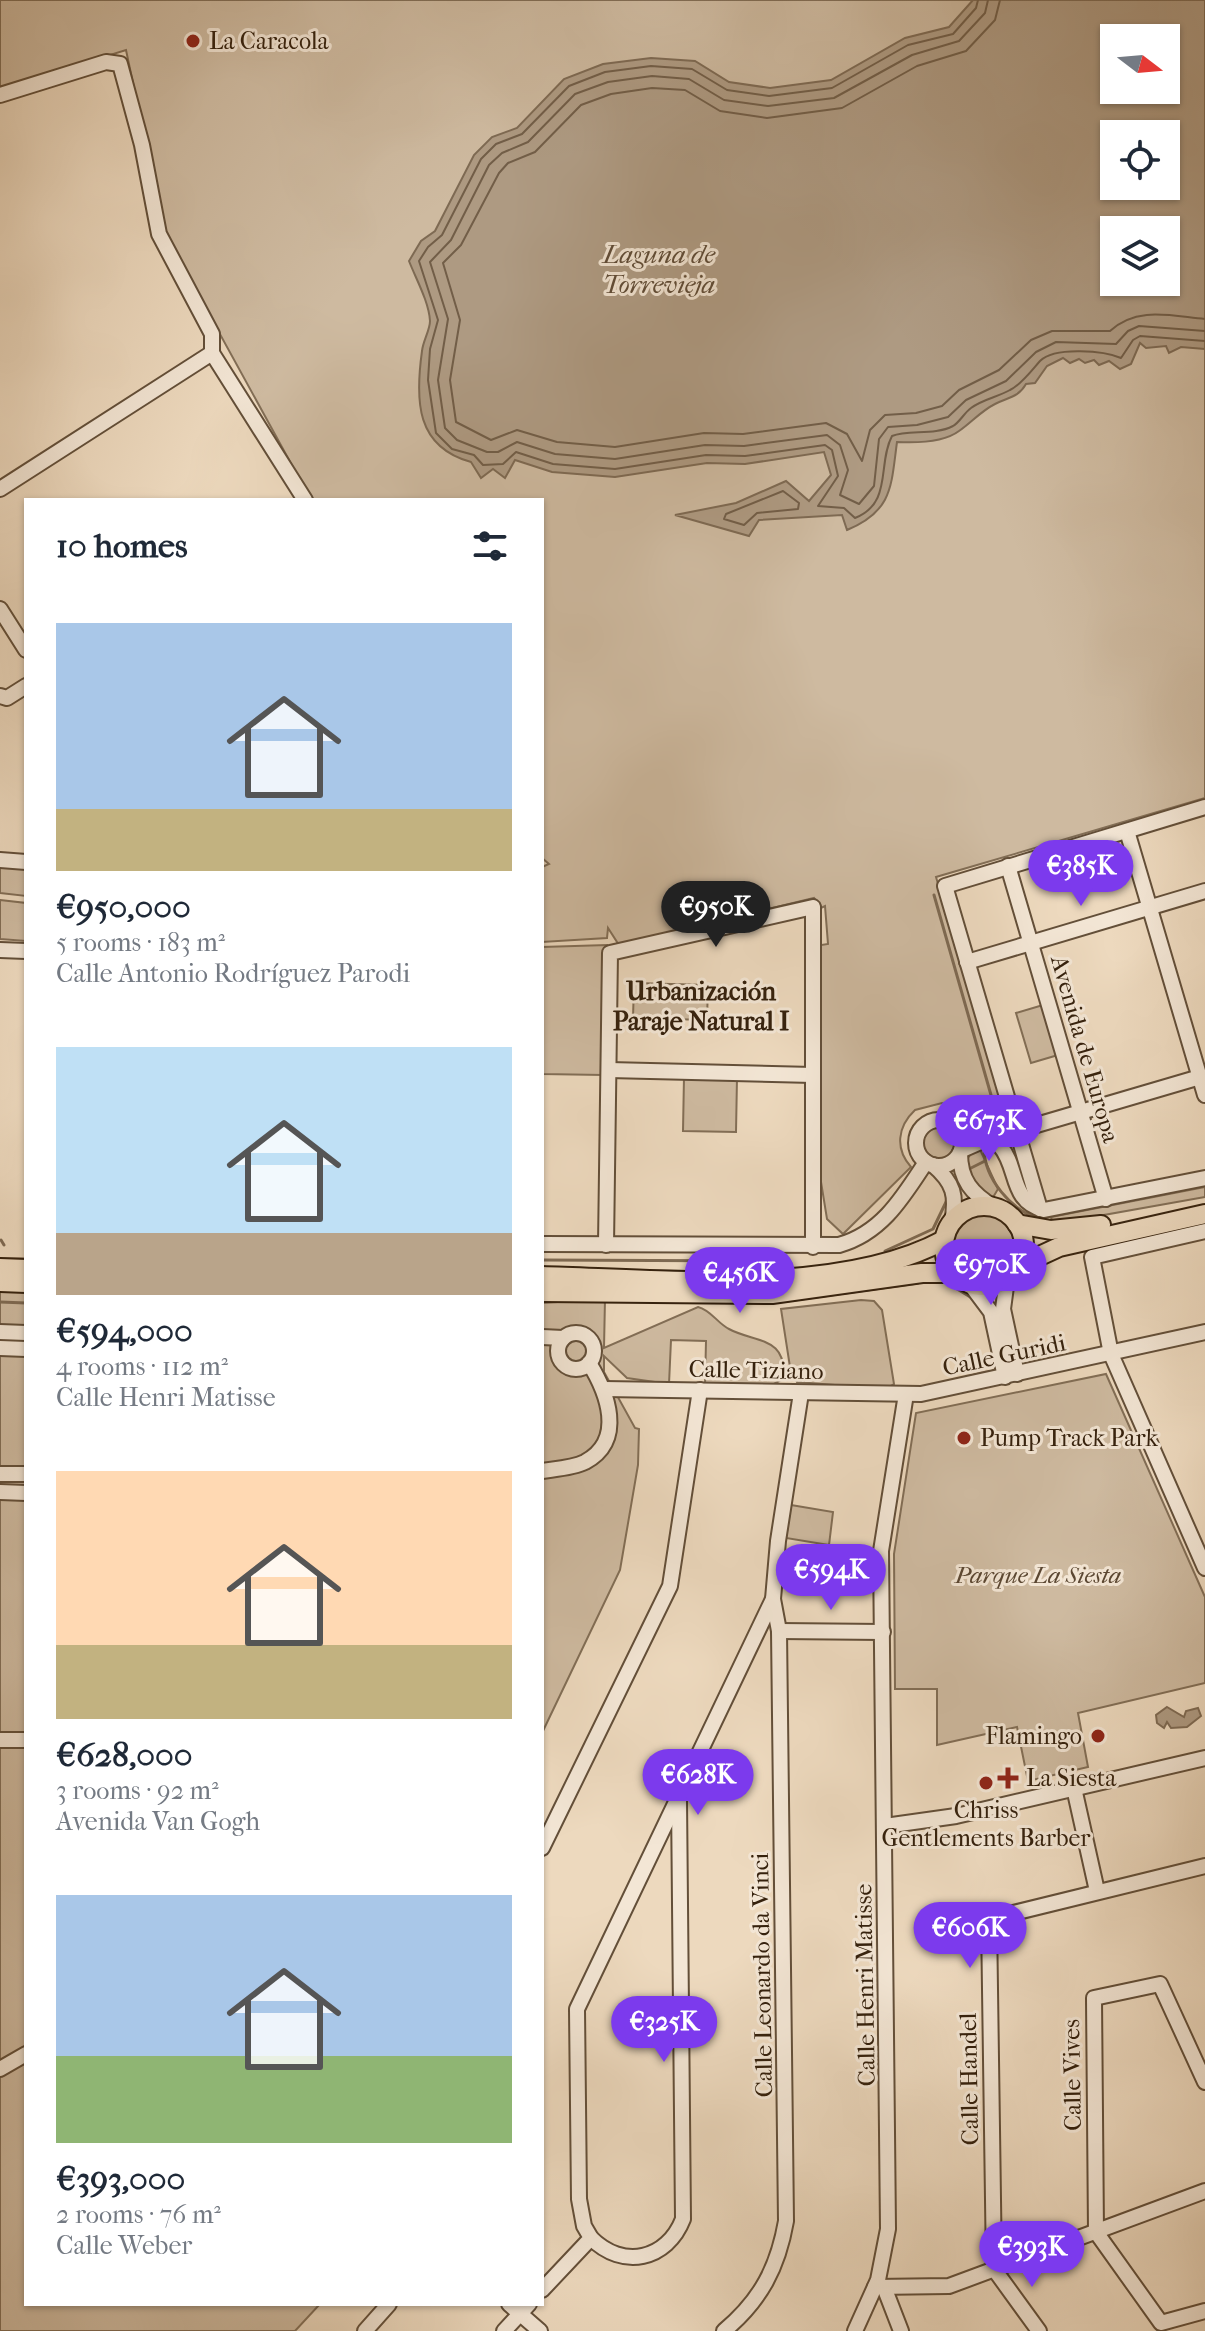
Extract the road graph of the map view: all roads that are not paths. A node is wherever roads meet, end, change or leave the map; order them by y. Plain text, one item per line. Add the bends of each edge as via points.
1 (0, 95) edge
2 (212, 353) junction
3 (0, 489) edge
4 (304, 498) edge
5 (0, 609) edge
6 (24, 647) edge
7 (24, 687) edge
8 (3, 697) edge
9 (1205, 807) edge
10 (1127, 831) junction
11 (0, 860) edge
12 (24, 862) edge
13 (1008, 866) junction
14 (1205, 891) edge
15 (1150, 907) junction
16 (1031, 943) junction
17 (0, 950) edge
18 (24, 951) edge
19 (967, 962) junction
20 (609, 1070) junction
21 (813, 1075) junction
22 (1200, 1077) junction
23 (1205, 1095) edge
24 (1010, 1108) junction
25 (1081, 1112) junction
26 (958, 1128) junction
27 (993, 1130) junction
28 (1016, 1131) junction
29 (961, 1152) junction
30 (929, 1163) junction
31 (1205, 1178) edge
32 (1013, 1179) junction
33 (1106, 1199) junction
34 (1205, 1203) edge
35 (994, 1207) junction
36 (1040, 1209) junction
37 (1205, 1214) edge
38 (952, 1222) junction
39 (1017, 1224) junction
40 (1205, 1231) edge
41 (944, 1240) junction
42 (544, 1244) edge
43 (606, 1245) junction
44 (813, 1247) junction
45 (0, 1268) edge
46 (24, 1269) edge
47 (1013, 1273) junction
48 (544, 1276) edge
49 (962, 1279) junction
50 (0, 1282) edge
51 (24, 1283) edge
52 (544, 1292) edge
53 (0, 1332) edge
54 (1205, 1332) edge
55 (24, 1333) edge
56 (544, 1337) edge
57 (563, 1338) junction
58 (0, 1348) edge
59 (24, 1349) edge
60 (1111, 1354) junction
61 (544, 1355) edge
62 (558, 1355) junction
63 (589, 1363) junction
64 (1011, 1376) junction
65 (604, 1389) junction
66 (700, 1390) junction
67 (801, 1393) junction
68 (906, 1394) junction
69 (544, 1471) edge
70 (0, 1474) edge
71 (24, 1474) edge
72 (0, 1492) edge
73 (24, 1493) edge
74 (1205, 1568) edge
75 (773, 1599) junction
76 (779, 1631) junction
77 (883, 1632) junction
78 (0, 1740) edge
79 (24, 1740) edge
80 (1205, 1758) edge
81 (1074, 1788) junction
82 (679, 1796) junction
83 (667, 1821) junction
84 (885, 1826) junction
85 (679, 1838) junction
86 (544, 1844) edge
87 (1205, 1866) edge
88 (680, 1884) junction
89 (1097, 1891) junction
90 (24, 2055) edge
91 (0, 2069) edge
92 (1205, 2082) edge
93 (1205, 2191) edge
94 (1096, 2232) junction
95 (591, 2238) junction
96 (994, 2269) junction
97 (879, 2287) junction
98 (544, 2288) edge
99 (387, 2306) edge
100 (519, 2307) edge
101 (1205, 2311) edge
102 (365, 2331) edge
103 (504, 2331) edge
104 (540, 2331) edge
105 (724, 2331) edge
106 (855, 2331) edge
107 (901, 2331) edge
108 (1039, 2331) edge

1 - 2 street via 118,62 142,145 159,234 214,338
2 - 3 street
2 - 4 street
5 - 6 street
7 - 8 street
9 - 10 street
10 - 13 street
10 - 15 street
11 - 12 street
13 - 16 street, Avenida de Europa
13 - 19 street via 946,884
14 - 15 street
15 - 16 street
15 - 22 street
16 - 19 street
16 - 25 street, Avenida de Europa
17 - 18 street
19 - 24 street
20 - 21 street
20 - 21 street via 610,953 813,907
20 - 43 street
21 - 44 street
22 - 23 street
22 - 25 street
24 - 27 street
24 - 28 street
25 - 28 street
25 - 33 street, Avenida de Europa
26 - 27 street
26 - 29 street
26 - 30 street via 940,1119 923,1127 916,1145
27 - 28 street
27 - 32 street via 1012,1145
28 - 36 street
29 - 30 street via 949,1164
29 - 32 street via 979,1142 996,1143 1006,1153
29 - 35 street via 966,1183
30 - 38 street via 953,1187
30 - 44 street via 876,1227 849,1242
31 - 33 street
32 - 36 street via 1021,1197
33 - 36 street
34 - 39 main road via 1089,1227 1051,1230
35 - 38 main road via 970,1208
35 - 39 main road
37 - 47 main road via 1059,1247
38 - 41 main road
39 - 47 main road via 1024,1248
40 - 60 street via 1092,1257
41 - 48 main road via 891,1262 807,1276
41 - 49 main road via 945,1254
42 - 43 street
43 - 44 street
45 - 46 main road
47 - 49 main road via 989,1286
47 - 64 street via 1003,1309
49 - 52 main road via 922,1273 772,1294
49 - 64 street via 991,1312
50 - 51 main road
53 - 55 street
54 - 60 street, Calle Guridi
56 - 57 street
57 - 62 street
57 - 63 street via 573,1332 584,1334 594,1353
58 - 59 street
60 - 64 street, Calle Guridi
60 - 74 street
61 - 62 street
62 - 63 street via 571,1368
63 - 65 street
64 - 68 street, Calle Guridi
65 - 66 street, Calle Tiziano
65 - 69 street via 610,1413 601,1445 583,1463
66 - 67 street, Calle Tiziano
66 - 86 street via 670,1586
67 - 68 street, Calle Tiziano
67 - 75 street
68 - 77 street, Calle Henri Matisse via 881,1551
70 - 71 street
72 - 73 street
75 - 76 street, Calle Leonardo da Vinci
75 - 82 street
76 - 77 street
76 - 105 street, Calle Leonardo da Vinci via 786,2221 768,2281
77 - 84 street, Calle Henri Matisse
78 - 79 street
80 - 81 street
81 - 84 street via 956,1816
81 - 89 street
82 - 83 street
82 - 85 street
83 - 85 street
83 - 88 street
83 - 95 street via 577,2009 579,2199
84 - 97 street, Calle Henri Matisse via 889,2205
85 - 88 street
87 - 89 street, Calle Handel
88 - 95 street via 683,2219 665,2248 646,2256 616,2255
89 - 96 street, Calle Handel via 989,1919
90 - 91 street
92 - 94 street, Calle Vives via 1160,1984 1094,1998
93 - 94 street
94 - 96 street
94 - 101 street via 1162,2323
95 - 98 street
96 - 97 street via 944,2287
96 - 108 street
97 - 106 street, Calle Henri Matisse
97 - 107 street
99 - 102 street
100 - 103 street
100 - 104 street

